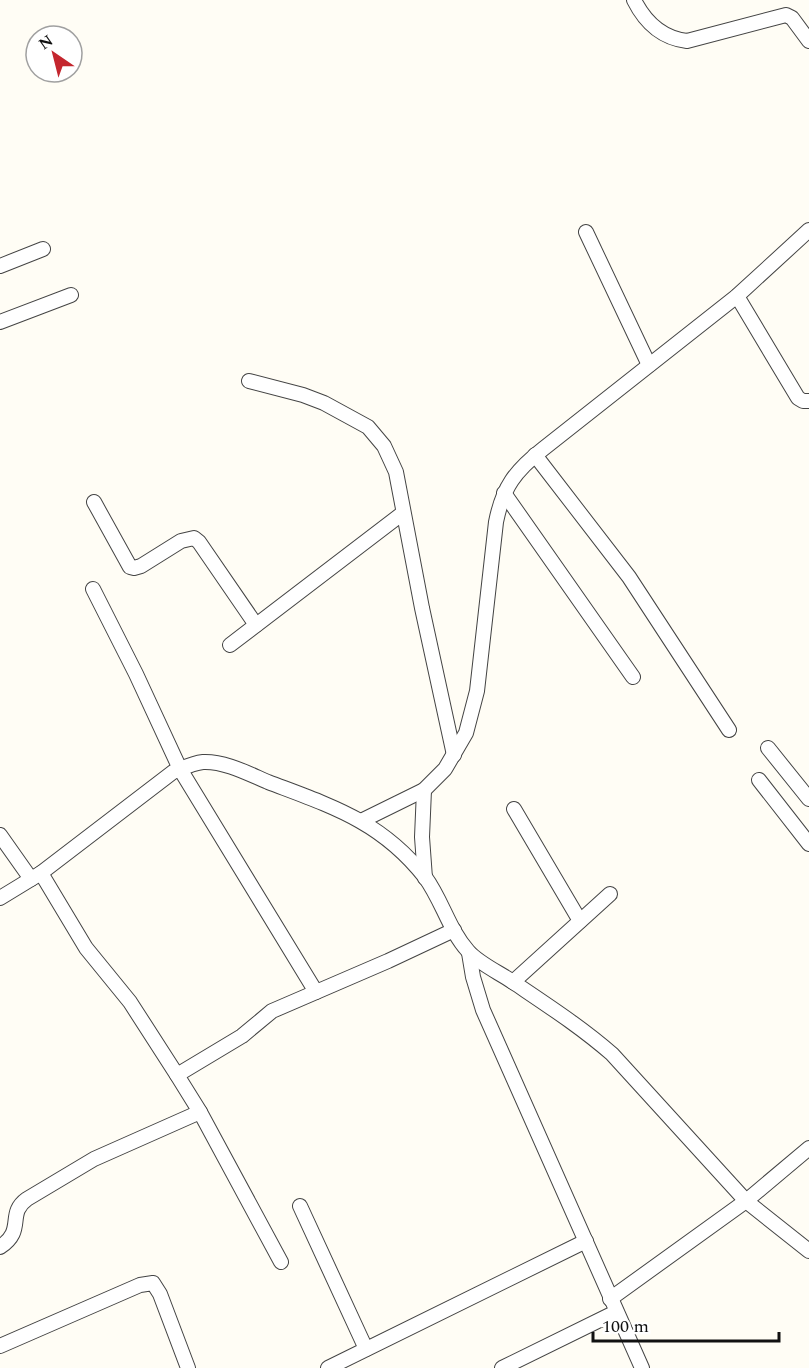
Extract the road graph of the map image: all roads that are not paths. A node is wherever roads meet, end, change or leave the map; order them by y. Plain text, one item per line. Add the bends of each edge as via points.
1 (634, 0) edge
2 (809, 41) edge
3 (809, 230) edge
4 (586, 232) dead end
5 (43, 249) dead end
6 (0, 266) edge
7 (71, 295) dead end
8 (737, 296) junction
9 (0, 322) edge
10 (649, 365) junction
11 (249, 381) dead end
12 (809, 401) edge
13 (535, 455) junction
14 (504, 493) junction
15 (94, 502) dead end
16 (403, 513) junction
17 (93, 589) dead end
18 (256, 625) junction
19 (230, 645) dead end
20 (633, 677) dead end
21 (729, 730) dead end
22 (768, 748) dead end
23 (454, 755) junction
24 (180, 769) junction
25 (759, 780) dead end
26 (424, 790) junction
27 (809, 799) edge
28 (514, 809) dead end
29 (361, 821) junction
30 (0, 835) edge
31 (809, 844) edge
32 (36, 876) junction
33 (425, 878) junction
34 (610, 894) dead end
35 (0, 898) edge
36 (580, 921) junction
37 (454, 930) junction
38 (469, 953) junction
39 (513, 982) junction
40 (316, 992) junction
41 (177, 1075) junction
42 (200, 1112) junction
43 (809, 1148) edge
44 (746, 1201) junction
45 (300, 1206) dead end
46 (586, 1241) junction
47 (0, 1247) edge
48 (809, 1251) edge
49 (281, 1262) dead end
50 (610, 1299) junction
51 (616, 1312) junction
52 (0, 1346) edge
53 (366, 1349) junction
54 (188, 1368) edge
55 (328, 1368) edge
56 (502, 1368) edge
57 (642, 1368) edge

1 - 2 street via 650,24 677,40 687,41 786,15
3 - 8 street
4 - 10 street
5 - 6 street
7 - 9 street
8 - 10 street
8 - 12 street via 798,398
10 - 13 street
11 - 16 street via 314,399 368,427 384,446 396,472
13 - 14 street via 518,471
13 - 21 street via 629,577
14 - 20 street
14 - 23 street via 496,522 477,691 466,733
15 - 18 street via 130,567 141,566 194,537
16 - 18 street
16 - 23 street
17 - 24 street
18 - 19 street
22 - 27 street
23 - 26 street
24 - 29 street via 204,762 235,768
24 - 32 street
24 - 40 street
25 - 31 street
26 - 29 street
26 - 33 street
28 - 36 street
29 - 33 street via 394,844
30 - 32 street
32 - 35 street
32 - 41 street via 130,1002
33 - 37 street
34 - 36 street
36 - 39 street
37 - 38 street
37 - 40 street
38 - 39 street
38 - 46 street via 483,1010
39 - 44 street via 612,1054
40 - 41 street via 272,1011 242,1036
41 - 42 street
42 - 47 street via 94,1159 27,1199 17,1208 14,1234
42 - 49 street
43 - 44 street
44 - 48 street
44 - 50 street
45 - 53 street
46 - 50 street
46 - 53 street
50 - 51 street
51 - 56 street
51 - 57 street
52 - 54 street via 140,1285 153,1283
53 - 55 street

